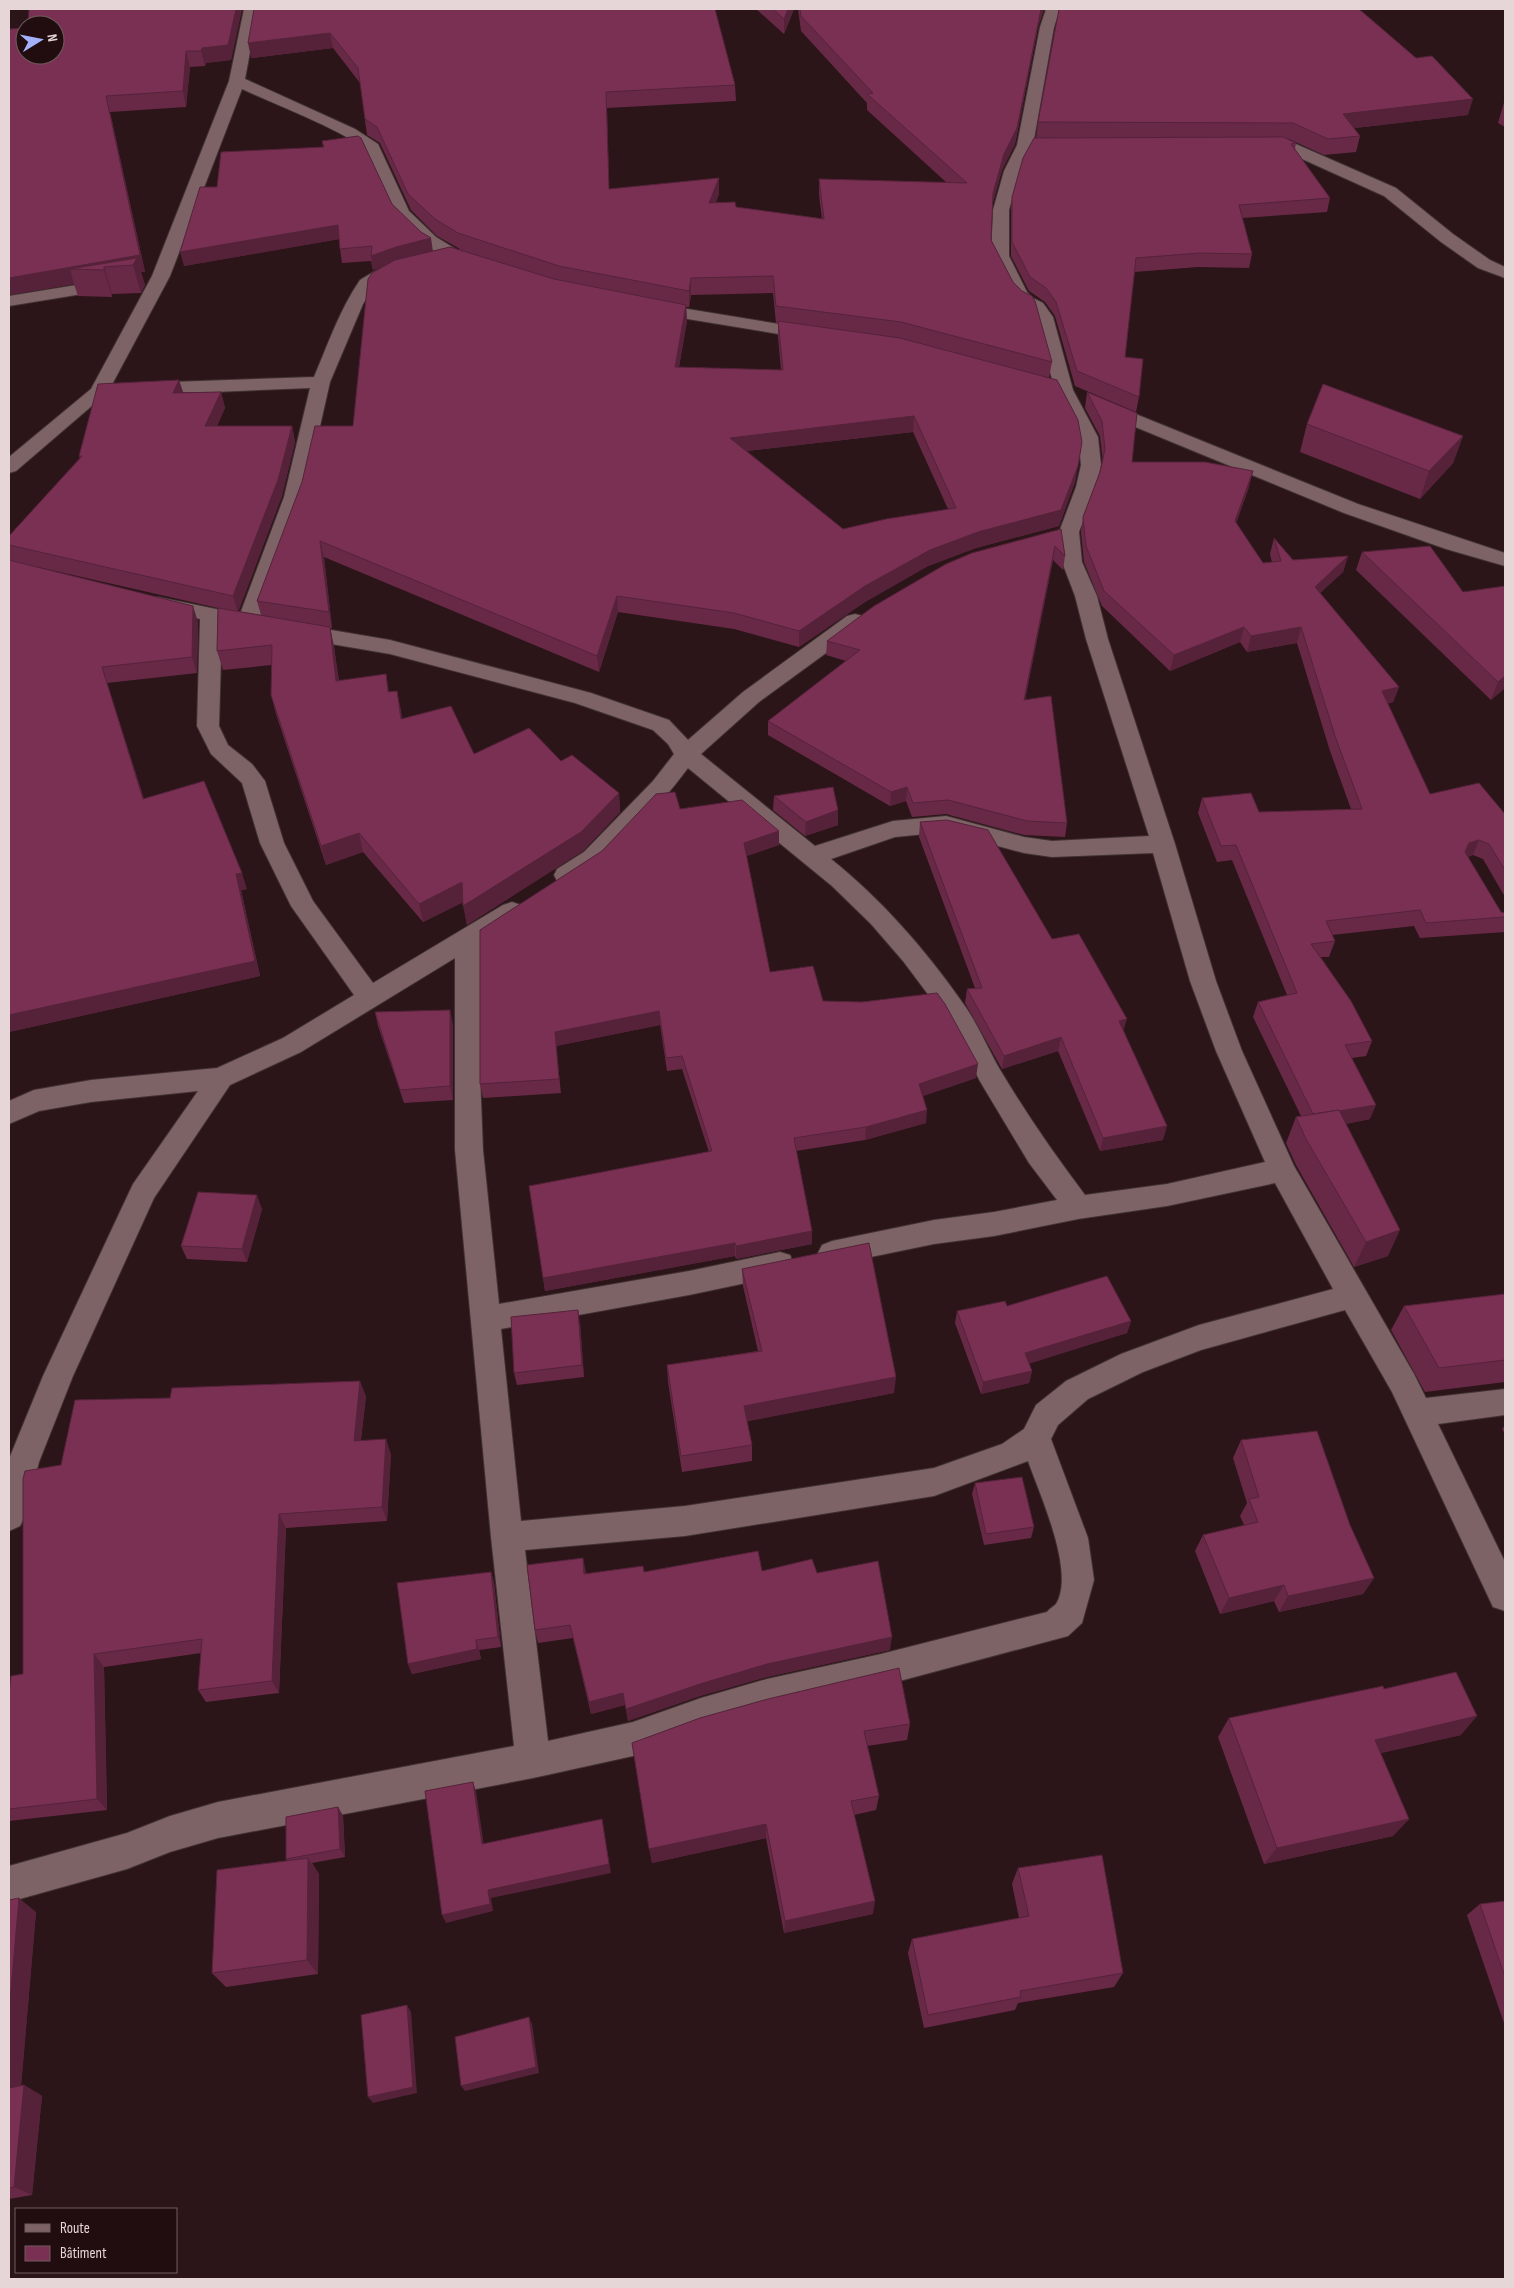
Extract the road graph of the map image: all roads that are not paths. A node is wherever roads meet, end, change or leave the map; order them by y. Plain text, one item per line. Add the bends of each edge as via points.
1 (251, 9) edge
2 (1053, 9) edge
3 (237, 81) junction
4 (1244, 144) edge
5 (1025, 145) junction
6 (1045, 145) edge
7 (453, 255) junction
8 (497, 269) edge
9 (1505, 273) edge
10 (161, 276) junction
11 (11, 302) edge
12 (630, 304) edge
13 (833, 338) edge
14 (321, 382) junction
15 (1055, 388) junction
16 (115, 391) junction
17 (9, 467) edge
18 (1069, 532) junction
19 (1044, 539) edge
20 (1505, 560) edge
21 (136, 599) edge
22 (872, 609) edge
23 (211, 617) junction
24 (248, 623) junction
25 (686, 754) junction
26 (1163, 844) junction
27 (813, 856) junction
28 (551, 885) edge
29 (526, 902) edge
30 (468, 939) junction
31 (370, 998) junction
32 (221, 1078) junction
33 (9, 1113) edge
34 (1282, 1170) junction
35 (1078, 1208) junction
36 (1352, 1296) junction
37 (486, 1319) junction
38 (1505, 1402) edge
39 (1418, 1413) junction
40 (1035, 1439) junction
41 (9, 1516) edge
42 (508, 1537) junction
43 (1505, 1596) edge
44 (533, 1761) junction
45 (9, 1884) edge

1 - 3 street
2 - 5 street
3 - 7 street via 349,132 372,147 402,213 430,241
3 - 10 street
4 - 9 street via 1283,144 1390,192 1447,238 1484,264
5 - 6 street
5 - 15 street via 1012,171 1001,210 1000,256 1018,294 1037,307 1044,317
7 - 8 street
7 - 14 street via 390,270 366,284 354,304
10 - 11 street
10 - 16 street
12 - 13 street
14 - 16 street
14 - 24 street via 294,497
15 - 18 street via 1088,437 1090,465 1086,487
15 - 20 street via 1320,497 1447,543
16 - 17 street
18 - 19 street
18 - 26 street via 1072,562 1086,596 1096,639
21 - 23 street
22 - 25 street via 751,697
23 - 24 street
23 - 31 street via 208,726 220,749 253,781 272,843 303,906
24 - 25 street via 390,648 583,698 661,725
25 - 27 street
25 - 28 street via 660,788 593,858
26 - 27 street via 1052,849 1024,845 946,824 893,829
26 - 34 street via 1203,981 1222,1033
27 - 35 street via 880,918 929,974 954,1010 1038,1155
29 - 30 street
30 - 31 street
30 - 37 street via 466,1064 469,1150
31 - 32 street via 292,1045
32 - 33 street via 91,1091 34,1101
32 - 41 street via 143,1192 22,1462
34 - 35 street via 1167,1195
34 - 36 street
35 - 37 street via 892,1240 689,1283
36 - 39 street
36 - 40 street via 1199,1338 1132,1363 1078,1390 1047,1415
37 - 42 street
38 - 39 street
39 - 43 street
40 - 42 street via 1012,1454 934,1482 686,1521
40 - 44 street via 1072,1538 1078,1580 1070,1612 1056,1625 766,1696 634,1738
42 - 44 street
44 - 45 street via 218,1820 127,1851

